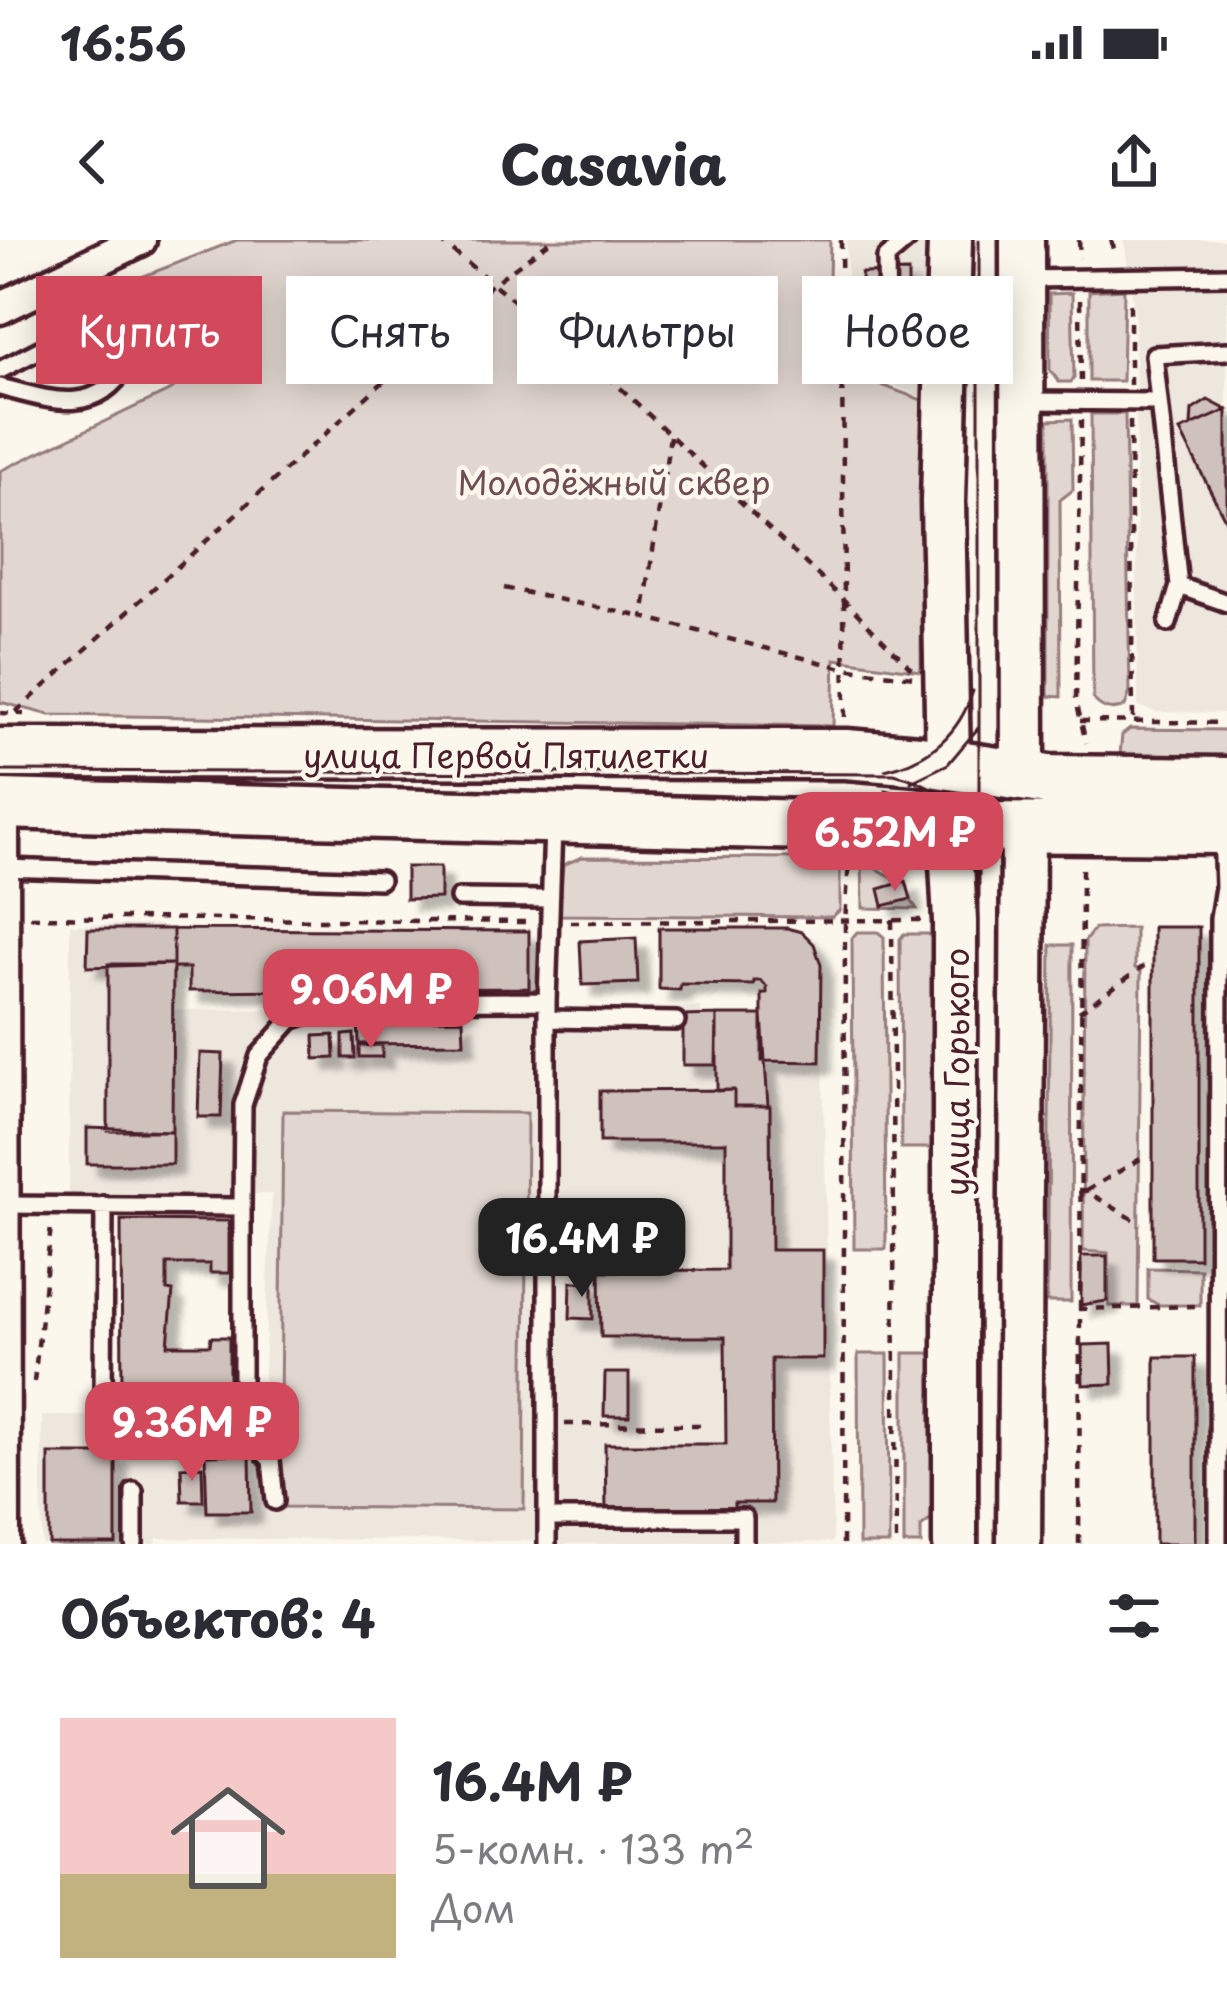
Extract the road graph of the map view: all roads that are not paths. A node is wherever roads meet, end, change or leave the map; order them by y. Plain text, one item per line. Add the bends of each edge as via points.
1 (140, 240) edge
2 (907, 240) edge
3 (950, 240) edge
4 (1022, 260) edge
5 (1227, 276) edge
6 (0, 308) edge
7 (1227, 351) edge
8 (0, 370) edge
9 (0, 387) edge
10 (948, 397) junction
11 (1021, 401) junction
12 (1158, 402) junction
13 (1179, 586) junction
14 (1227, 603) edge
15 (1168, 623) dead end
16 (0, 753) edge
17 (948, 764) junction
18 (1023, 777) junction
19 (2, 805) edge
20 (1225, 814) edge
21 (553, 818) junction
22 (950, 825) junction
23 (1023, 826) junction
24 (4, 868) junction
25 (380, 880) dead end
26 (1225, 887) edge
27 (459, 898) dead end
28 (550, 899) junction
29 (547, 1010) junction
30 (676, 1021) dead end
31 (2, 1094) edge
32 (5, 1205) junction
33 (104, 1205) junction
34 (242, 1207) junction
35 (1223, 1269) edge
36 (3, 1291) edge
37 (240, 1408) junction
38 (2, 1451) edge
39 (134, 1491) dead end
40 (275, 1501) dead end
41 (548, 1518) junction
42 (4, 1544) edge
43 (134, 1544) edge
44 (547, 1544) edge
45 (744, 1544) edge
46 (955, 1544) edge
47 (1019, 1544) edge
48 (1218, 1544) edge

1 - 6 street
2 - 10 lane via 886,258 887,321
3 - 10 main road, улица Горького
4 - 5 lane via 1080,280
4 - 11 main road, улица Горького
7 - 12 lane via 1154,355
8 - 9 lane via 90,324 108,330 126,366 115,385 67,404
10 - 17 main road, улица Горького
11 - 12 lane
11 - 18 main road, улица Горького
12 - 13 lane
13 - 14 lane
13 - 15 lane
16 - 17 main road, улица Первой Пятилетки via 846,754
17 - 18 main road, улица Первой Пятилетки
17 - 22 main road, улица Горького
18 - 20 main road, улица Первой Пятилетки
18 - 23 main road, улица Горького
19 - 21 main road, улица Первой Пятилетки
19 - 24 street
20 - 23 main road, улица Первой Пятилетки
20 - 26 lane
21 - 22 main road, улица Первой Пятилетки
21 - 28 lane
22 - 23 main road, улица Первой Пятилетки
22 - 46 main road, улица Горького
23 - 47 main road, улица Горького
24 - 25 lane
24 - 31 street
26 - 35 lane
27 - 28 lane
28 - 29 lane
29 - 30 lane
29 - 34 lane via 341,1002 291,1020 259,1056 243,1105
29 - 41 lane
31 - 32 street
32 - 33 lane
32 - 36 street
33 - 34 lane
33 - 37 lane via 103,1408
34 - 37 lane
35 - 48 lane
36 - 38 street
37 - 40 lane via 242,1432 272,1460
38 - 42 street
39 - 43 lane
41 - 44 lane
41 - 45 lane via 744,1518

